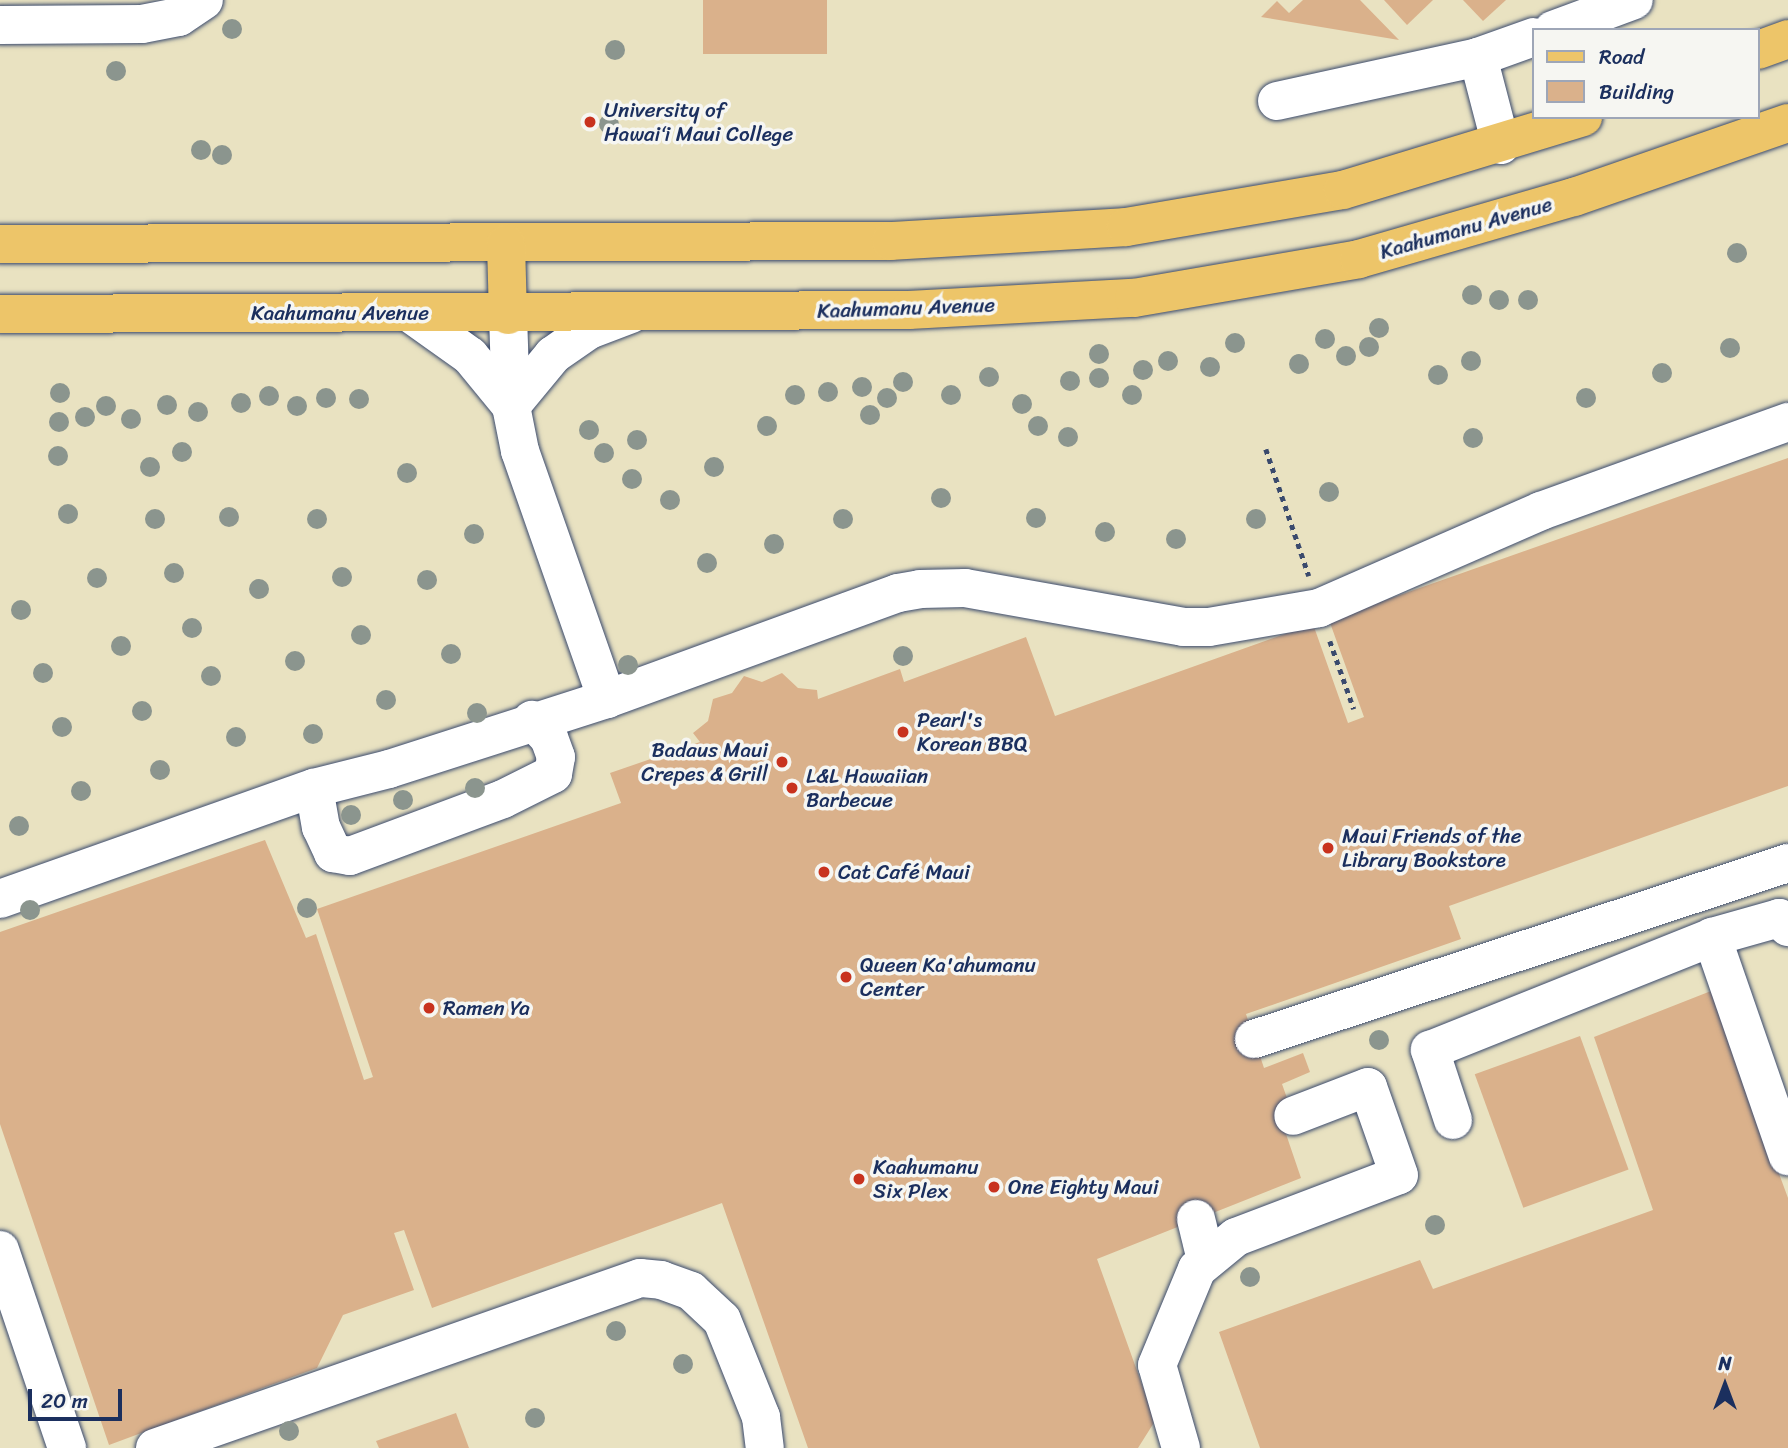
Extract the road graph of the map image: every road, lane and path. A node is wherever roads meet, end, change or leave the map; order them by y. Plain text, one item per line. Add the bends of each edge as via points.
1 (1634, 0) edge
2 (187, 6) edge
3 (0, 25) edge
4 (1558, 28) edge
5 (1532, 38) edge
6 (1478, 57) junction
7 (1277, 101) dead end
8 (1577, 119) edge
9 (1788, 122) edge
10 (1501, 145) junction
11 (0, 244) edge
12 (506, 244) junction
13 (0, 314) edge
14 (411, 314) junction
15 (631, 314) junction
16 (508, 315) junction
17 (511, 406) junction
18 (1788, 422) edge
19 (607, 699) junction
20 (532, 720) junction
21 (314, 788) junction
22 (1788, 863) edge
23 (0, 899) edge
24 (1788, 927) edge
25 (1712, 937) junction
26 (1254, 1039) dead end
27 (1293, 1116) dead end
28 (1453, 1120) dead end
29 (1788, 1156) edge
30 (1196, 1219) dead end
31 (0, 1250) edge
32 (1206, 1260) junction
33 (67, 1448) edge
34 (155, 1448) edge
35 (765, 1448) edge
36 (1181, 1448) edge

1 - 4 lane
2 - 3 lane via 142,23
5 - 6 lane
6 - 7 lane
6 - 10 lane
8 - 10 main road
9 - 15 main road, Kaahumanu Avenue via 1574,197 1359,259 1135,298 909,310
10 - 12 main road via 1343,190 1126,227 891,241
11 - 12 main road
12 - 16 main road
13 - 14 main road, Kaahumanu Avenue
14 - 16 main road, Kaahumanu Avenue
14 - 17 lane via 470,356
15 - 16 main road, Kaahumanu Avenue
15 - 17 lane via 589,330 553,355
16 - 17 lane
17 - 19 lane via 520,451
18 - 19 lane via 1541,511 1319,608 1209,627 1183,627 965,588 920,589 898,593
19 - 20 lane
20 - 21 lane via 389,769
20 - 21 lane via 549,738 556,757 553,774 503,799 350,856 333,853 321,827
21 - 23 lane
22 - 26 lane
24 - 25 lane via 1779,918
25 - 28 lane via 1430,1050
25 - 29 lane
27 - 32 lane via 1368,1087 1399,1175 1236,1237
30 - 32 lane
31 - 33 lane
32 - 36 lane via 1182,1301 1157,1365
34 - 35 lane via 619,1282 650,1279 691,1291 722,1320 761,1417

